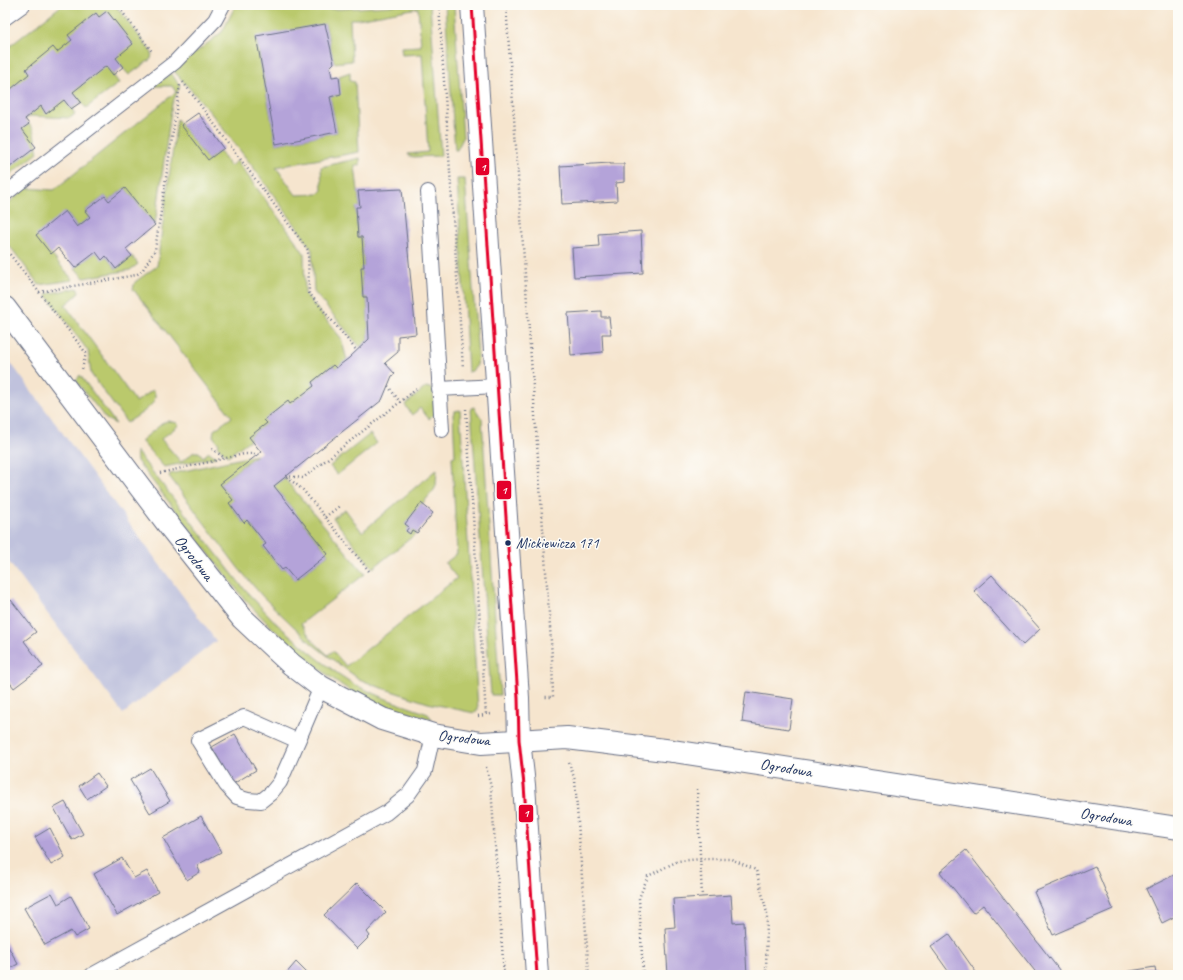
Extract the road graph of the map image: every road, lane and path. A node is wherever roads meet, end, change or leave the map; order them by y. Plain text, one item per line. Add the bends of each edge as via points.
1 (23, 5) edge
2 (117, 5) edge
3 (223, 5) edge
4 (439, 5) edge
5 (472, 5) edge
6 (506, 5) edge
7 (5, 18) edge
8 (166, 70) junction
9 (428, 192) dead end
10 (5, 194) edge
11 (5, 248) edge
12 (39, 292) junction
13 (5, 308) edge
14 (357, 351) dead end
15 (82, 372) dead end
16 (438, 373) junction
17 (388, 386) dead end
18 (497, 386) junction
19 (464, 388) junction
20 (439, 389) junction
21 (400, 402) junction
22 (442, 430) dead end
23 (212, 449) dead end
24 (258, 454) dead end
25 (226, 458) junction
26 (161, 478) dead end
27 (341, 505) dead end
28 (325, 517) junction
29 (369, 571) dead end
30 (321, 687) junction
31 (518, 698) junction
32 (486, 714) junction
33 (475, 716) dead end
34 (433, 735) junction
35 (567, 738) junction
36 (519, 740) junction
37 (298, 741) junction
38 (481, 743) junction
39 (697, 789) dead end
40 (1178, 828) edge
41 (701, 859) junction
42 (702, 897) dead end
43 (92, 975) edge
44 (504, 975) edge
45 (537, 975) edge
46 (589, 975) edge
47 (643, 975) edge
48 (766, 975) edge

1 - 7 lane
2 - 8 path
3 - 8 lane via 215,20
4 - 19 path
5 - 18 street
6 - 31 path via 542,500 553,690 553,697
8 - 10 lane
9 - 16 lane
11 - 12 path
12 - 14 path via 136,276 142,271 155,250 181,79 308,250 309,293
12 - 15 path via 86,353
13 - 30 street, Ogrodowa via 242,618 290,664
16 - 20 lane
16 - 21 path
17 - 21 path
18 - 19 lane
18 - 31 street
19 - 20 lane
19 - 32 path
20 - 22 lane
21 - 28 path via 303,478 286,476 303,490
23 - 25 path
24 - 25 path
25 - 26 path via 158,474
27 - 28 path
28 - 29 path
30 - 34 street, Ogrodowa via 382,719
30 - 37 lane
31 - 36 street
32 - 33 path
32 - 38 path
34 - 38 street, Ogrodowa
34 - 43 lane via 425,771 408,795 386,813
35 - 36 street, Ogrodowa
35 - 40 street, Ogrodowa via 673,751
35 - 46 path via 567,756 575,780
36 - 38 street, Ogrodowa
36 - 45 street
37 - 37 lane via 280,782 261,801 237,797 226,785 198,740 244,717
38 - 44 path via 491,787
39 - 41 path
41 - 42 path
41 - 47 path via 678,861 648,876 640,898
41 - 48 path via 731,859 756,870 767,913

